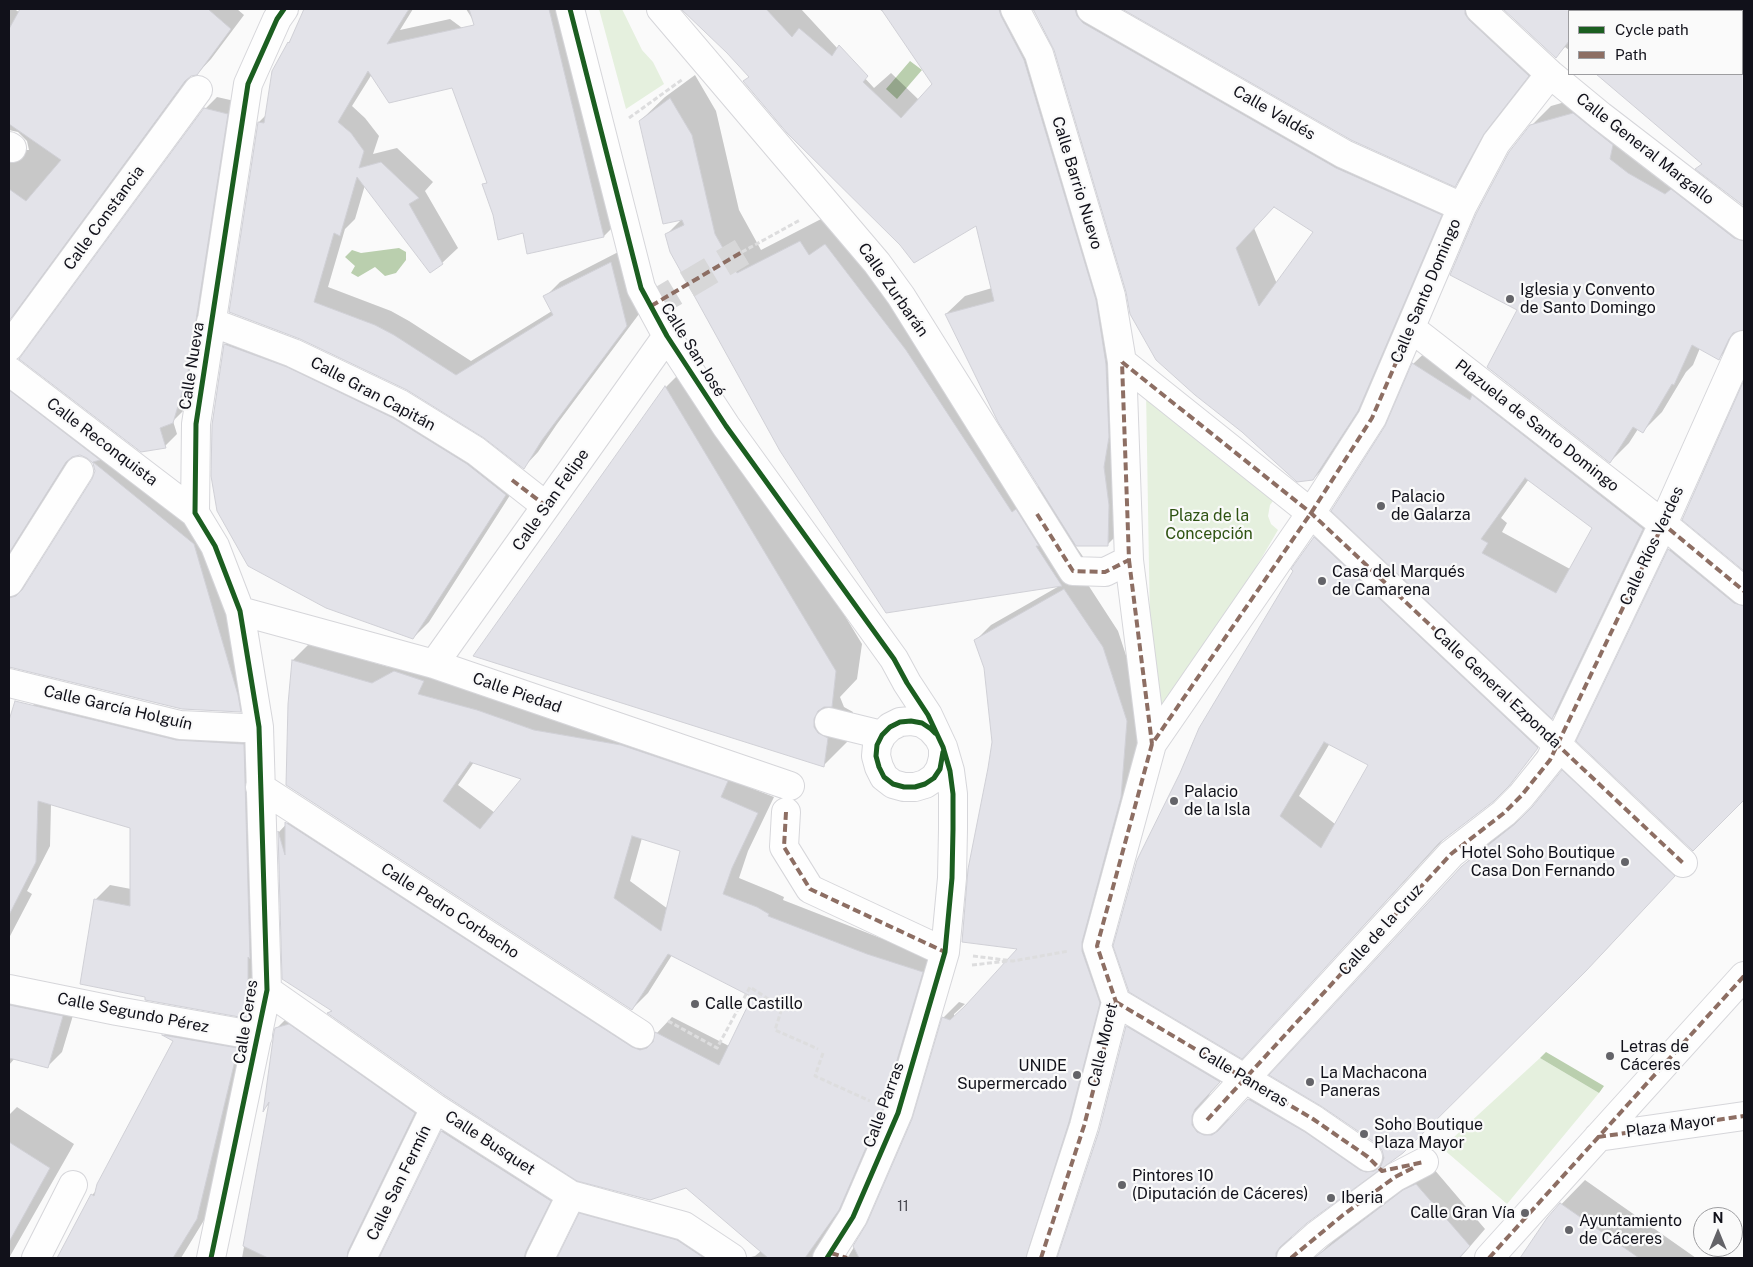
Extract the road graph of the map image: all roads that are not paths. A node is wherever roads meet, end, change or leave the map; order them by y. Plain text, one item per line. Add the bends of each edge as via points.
1 (284, 9) edge
2 (570, 9) edge
3 (661, 9) edge
4 (1015, 9) edge
5 (1091, 9) edge
6 (1480, 9) edge
7 (1550, 74) junction
8 (198, 90) dead end
9 (1462, 207) junction
10 (1744, 226) edge
11 (212, 322) junction
12 (1411, 328) junction
13 (667, 336) junction
14 (1743, 345) dead end
15 (9, 347) edge
16 (1122, 362) junction
17 (9, 371) edge
18 (79, 471) dead end
19 (546, 506) junction
20 (195, 512) junction
21 (1311, 513) junction
22 (1663, 524) junction
23 (1117, 566) junction
24 (9, 582) edge
25 (1744, 591) edge
26 (240, 611) junction
27 (434, 664) junction
28 (11, 687) edge
29 (259, 727) junction
30 (829, 728) dead end
31 (941, 742) junction
32 (1152, 744) junction
33 (879, 745) junction
34 (1558, 745) junction
35 (260, 787) junction
36 (1683, 863) dead end
37 (943, 960) junction
38 (1744, 976) edge
39 (9, 989) edge
40 (267, 990) junction
41 (1116, 1002) junction
42 (640, 1034) road end
43 (258, 1036) junction
44 (1246, 1079) junction
45 (435, 1108) junction
46 (1744, 1116) edge
47 (1207, 1120) dead end
48 (1598, 1137) junction
49 (1368, 1156) dead end
50 (1424, 1162) dead end
51 (73, 1185) dead end
52 (571, 1195) junction
53 (835, 1256) edge
54 (1491, 1256) edge
55 (36, 1258) edge
56 (211, 1258) edge
57 (362, 1258) edge
58 (540, 1258) edge
59 (732, 1258) edge
60 (1041, 1258) edge
61 (1291, 1258) edge

1 - 11 street, Calle Nueva via 248,84
2 - 13 street, Calle San José via 641,288
3 - 23 street, Calle Zurbarán via 877,263 901,296 1073,571
4 - 16 street, Calle Barrio Nuevo via 1042,63 1111,296
5 - 9 street, Calle Valdés via 1344,154
6 - 7 street, Calle General Margallo
7 - 9 street, Calle Santo Domingo via 1496,143
7 - 10 street, Calle General Margallo
8 - 15 street, Calle Constancia
9 - 12 street, Calle Santo Domingo
11 - 19 street, Calle Gran Capitán via 293,353 400,404 476,451
11 - 20 street, Calle Nueva via 196,424
12 - 21 street, Calle Santo Domingo via 1372,418
12 - 22 street, Plazuela de Santo Domingo
13 - 19 street, Calle San Felipe
13 - 31 street, Calle San José via 726,426 894,658
14 - 22 street, Calle Ríos Verdes
16 - 21 street
16 - 23 street
17 - 20 street, Calle Reconquista
18 - 24 street
19 - 27 street, Calle San Felipe
20 - 26 street via 215,546
21 - 32 street
21 - 34 street, Calle General Ezponda
22 - 25 street, Plazuela de Santo Domingo
22 - 34 street, Calle Ríos Verdes
23 - 32 street
26 - 27 street, Calle Piedad
26 - 29 street
27 - 37 street, Calle Piedad via 532,686 788,799 784,846 810,889
28 - 29 street, Calle García Holguín via 180,725
29 - 35 street, Calle Ceres
30 - 33 street
31 - 33 street via 927,726 911,721 890,727
31 - 33 street via 942,764 934,778 914,787 893,784 884,777 879,767
31 - 37 street, Calle Parras via 953,794 952,878
32 - 41 street, Calle Moret via 1097,946
34 - 36 street, Calle General Ezponda
34 - 44 street, Calle de la Cruz via 1521,796 1451,854
35 - 40 street, Calle Ceres
35 - 42 street, Calle Pedro Corbacho
37 - 53 street, Calle Parras via 898,1113
38 - 48 street
39 - 43 street, Calle Segundo Pérez
40 - 43 street, Calle Ceres
40 - 45 street, Calle Busquet
41 - 44 street, Calle Paneras
41 - 60 street, Calle Moret via 1084,1126
43 - 56 street, Calle Ceres
44 - 47 street, Calle de la Cruz
44 - 49 street, Calle Paneras
45 - 52 street, Calle Busquet
45 - 57 street, Calle San Fermín
46 - 48 street, Plaza Mayor
48 - 54 street
50 - 61 street via 1395,1177
51 - 55 street
52 - 58 street
52 - 59 street, Calle Busquet via 684,1226

